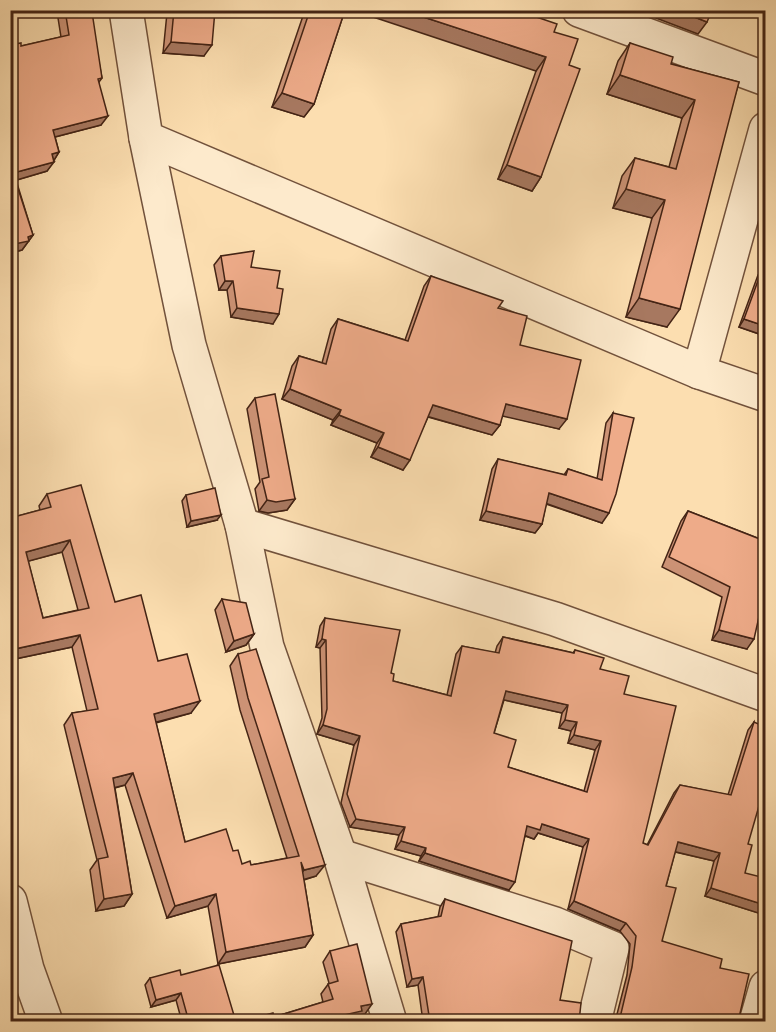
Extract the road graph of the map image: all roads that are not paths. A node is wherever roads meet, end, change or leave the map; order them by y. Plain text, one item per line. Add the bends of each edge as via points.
1 (126, 10) edge
2 (579, 10) edge
3 (765, 79) edge
4 (765, 129) edge
5 (146, 138) junction
6 (699, 372) junction
7 (765, 395) edge
8 (242, 525) junction
9 (765, 695) edge
10 (340, 856) junction
11 (10, 901) edge
12 (765, 987) edge
13 (32, 1010) edge
14 (390, 1022) edge
15 (594, 1022) edge
16 (756, 1022) edge

1 - 5 street
2 - 3 street
4 - 6 street
5 - 6 street
5 - 8 street via 189,345
6 - 7 street
8 - 9 street via 555,619
8 - 10 street via 267,646
10 - 14 street
10 - 15 street via 555,924 612,948
11 - 13 street via 27,969
12 - 16 street

